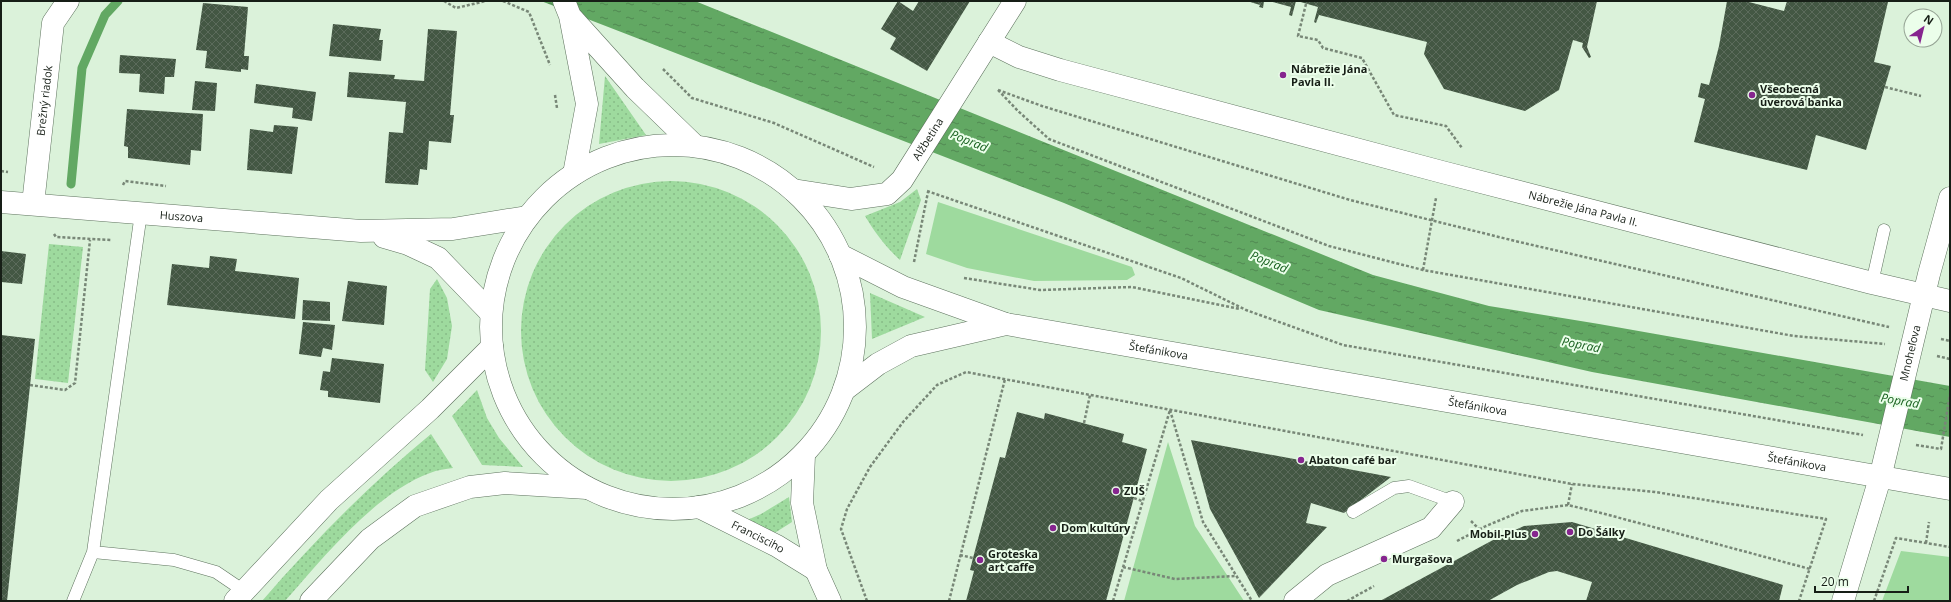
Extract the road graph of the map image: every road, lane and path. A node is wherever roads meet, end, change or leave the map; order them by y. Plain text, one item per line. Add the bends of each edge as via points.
1 (68, 1) edge
2 (444, 1) edge
3 (486, 1) edge
4 (503, 1) edge
5 (1014, 1) edge
6 (1306, 4) dead end
7 (567, 8) edge
8 (989, 42) junction
9 (663, 69) dead end
10 (552, 71) dead end
11 (1885, 87) dead end
12 (555, 94) dead end
13 (1921, 96) dead end
14 (557, 108) dead end
15 (695, 146) junction
16 (1466, 154) dead end
17 (1442, 172) junction
18 (574, 174) junction
19 (902, 180) junction
20 (793, 190) junction
21 (928, 192) junction
22 (1950, 198) edge
23 (1, 202) edge
24 (33, 204) junction
25 (141, 213) junction
26 (527, 217) junction
27 (1432, 220) junction
28 (1884, 230) dead end
29 (361, 231) junction
30 (90, 240) dead end
31 (840, 255) junction
32 (914, 264) dead end
33 (1423, 270) junction
34 (957, 276) dead end
35 (1872, 283) junction
36 (1924, 295) junction
37 (1950, 300) edge
38 (1246, 310) junction
39 (491, 313) junction
40 (1006, 324) junction
41 (1915, 334) junction
42 (1950, 341) edge
43 (1893, 345) dead end
44 (492, 347) junction
45 (1933, 354) dead end
46 (1950, 359) edge
47 (1005, 379) junction
48 (30, 385) dead end
49 (844, 390) junction
50 (1950, 394) edge
51 (1090, 395) junction
52 (1170, 410) junction
53 (1084, 423) dead end
54 (1865, 436) dead end
55 (1900, 442) junction
56 (804, 455) junction
57 (1880, 478) junction
58 (1572, 484) junction
59 (588, 488) junction
60 (1950, 489) edge
61 (1134, 498) dead end
62 (1142, 501) junction
63 (1453, 502) joint
64 (1568, 505) junction
65 (699, 507) junction
66 (1353, 512) dead end
67 (1929, 522) dead end
68 (1926, 543) junction
69 (1452, 544) dead end
70 (1950, 547) edge
71 (93, 552) junction
72 (960, 555) junction
73 (973, 558) dead end
74 (1123, 567) junction
75 (1810, 569) junction
76 (816, 570) junction
77 (1235, 576) junction
78 (1378, 584) dead end
79 (240, 596) edge
80 (73, 601) edge
81 (311, 601) edge
82 (830, 601) edge
83 (867, 601) edge
84 (948, 601) edge
85 (1113, 601) edge
86 (1252, 601) edge
87 (1295, 601) edge
88 (1347, 601) edge
89 (1799, 601) edge
90 (1843, 601) edge
91 (1874, 601) edge

1 - 24 street, Brežný riadok via 53,23
2 - 3 path via 456,8
4 - 10 path via 529,12
5 - 8 street, Alžbetina
6 - 16 path via 1298,36 1318,40 1323,48 1362,58 1394,115 1446,126
7 - 15 street via 635,88
7 - 18 street via 587,104
8 - 17 street, Nábrežie Jána Pavla II. via 1019,57 1060,70
8 - 19 street, Alžbetina
9 - 19 path via 692,98 774,123
11 - 13 path
12 - 14 path
15 - 18 street via 652,146 632,149 592,163
15 - 20 street via 747,160 771,173
17 - 27 path
17 - 35 street, Nábrežie Jána Pavla II.
18 - 26 street via 541,201
19 - 20 street, Alžbetina via 887,194 851,199
19 - 21 path
20 - 31 street via 812,209 828,231
21 - 32 path
21 - 38 path via 1181,278
22 - 36 street, Mnoheľova
23 - 24 street, Huszova
24 - 25 street, Huszova
25 - 29 street, Huszova
25 - 71 lane
26 - 29 street, Huszova via 453,229
26 - 39 street via 509,246 499,272
27 - 33 path
27 - 33 path via 1350,200 1042,106 998,90 1049,139 1329,246
27 - 41 path
28 - 35 lane
29 - 39 street, Huszova via 408,244 438,258
30 - 48 path via 75,383 65,390
31 - 40 street, Štefánikova via 903,287
31 - 49 street via 849,277 856,324 855,348
33 - 43 path via 1794,336
34 - 38 path via 1040,290 1132,287
35 - 36 street, Nábrežie Jána Pavla II.
36 - 37 street, Nábrežie Jána Pavla II.
36 - 41 street, Mnoheľova
38 - 54 path via 1343,345
39 - 44 street
40 - 49 street, Štefánikova via 911,346 878,364
40 - 57 street, Štefánikova
41 - 42 path
41 - 55 street, Mnoheľova via 1908,363
44 - 59 street via 500,386 528,438 555,466
44 - 79 street via 430,408 329,500
45 - 46 path
47 - 51 path
47 - 72 path
47 - 83 path via 966,372 936,385 903,422 870,467 847,508 842,529
49 - 56 street via 828,425
50 - 55 path via 1941,449
51 - 52 path
51 - 53 path
52 - 58 path
52 - 62 path
52 - 77 path via 1203,522
55 - 57 street, Mnoheľova
56 - 65 street via 786,471 750,492 722,503
56 - 76 street via 802,503
57 - 60 street, Štefánikova
57 - 90 street, Mnoheľova
58 - 64 path
58 - 75 path via 1655,492 1826,520
59 - 65 street via 642,507
59 - 81 street via 505,483 470,487 415,506 370,539
61 - 62 path
62 - 74 path
63 - 66 lane via 1409,486 1394,488
63 - 87 street via 1431,528 1327,575
64 - 69 path via 1522,511
64 - 75 path
65 - 76 street, Francisciho via 777,546
67 - 68 path
68 - 70 path
68 - 91 path via 1896,538
71 - 79 lane via 174,560 216,572
71 - 80 lane
72 - 73 path
72 - 84 path
74 - 77 path via 1175,579
74 - 85 path
75 - 89 path
76 - 82 street
77 - 86 path
78 - 88 path

